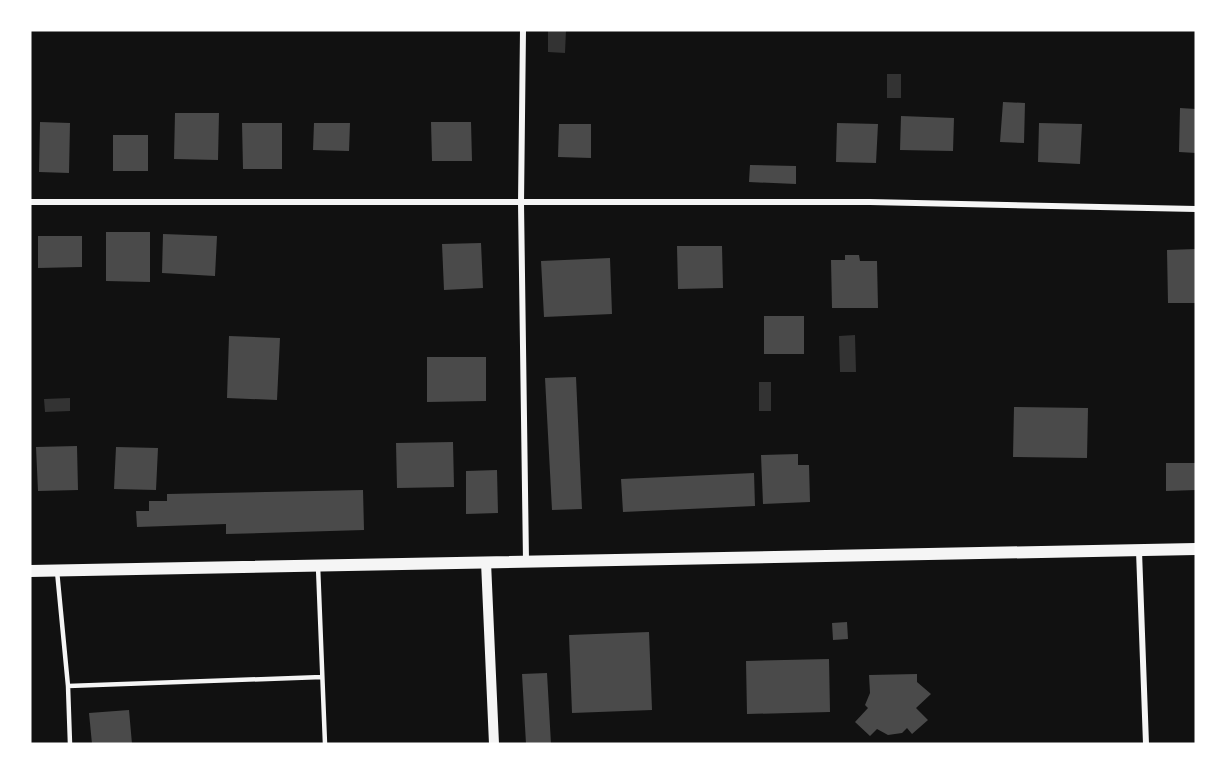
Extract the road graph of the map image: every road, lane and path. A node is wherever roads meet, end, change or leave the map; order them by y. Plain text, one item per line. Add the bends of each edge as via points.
1 (524, 30) edge
2 (30, 202) edge
3 (521, 203) junction
4 (1196, 209) edge
5 (1196, 549) edge
6 (1139, 550) junction
7 (526, 561) junction
8 (486, 562) junction
9 (318, 566) junction
10 (30, 571) edge
11 (57, 571) junction
12 (322, 677) junction
13 (68, 686) junction
14 (70, 744) edge
15 (325, 744) edge
16 (494, 744) edge
17 (1146, 744) edge

1 - 3 street
2 - 3 street
3 - 4 street via 870,202
3 - 7 street
5 - 6 main road
6 - 7 main road
6 - 17 street
7 - 8 main road
8 - 9 main road
8 - 16 street
9 - 11 main road
9 - 12 lane
10 - 11 main road
11 - 13 lane
12 - 13 lane
12 - 15 lane
13 - 14 lane

